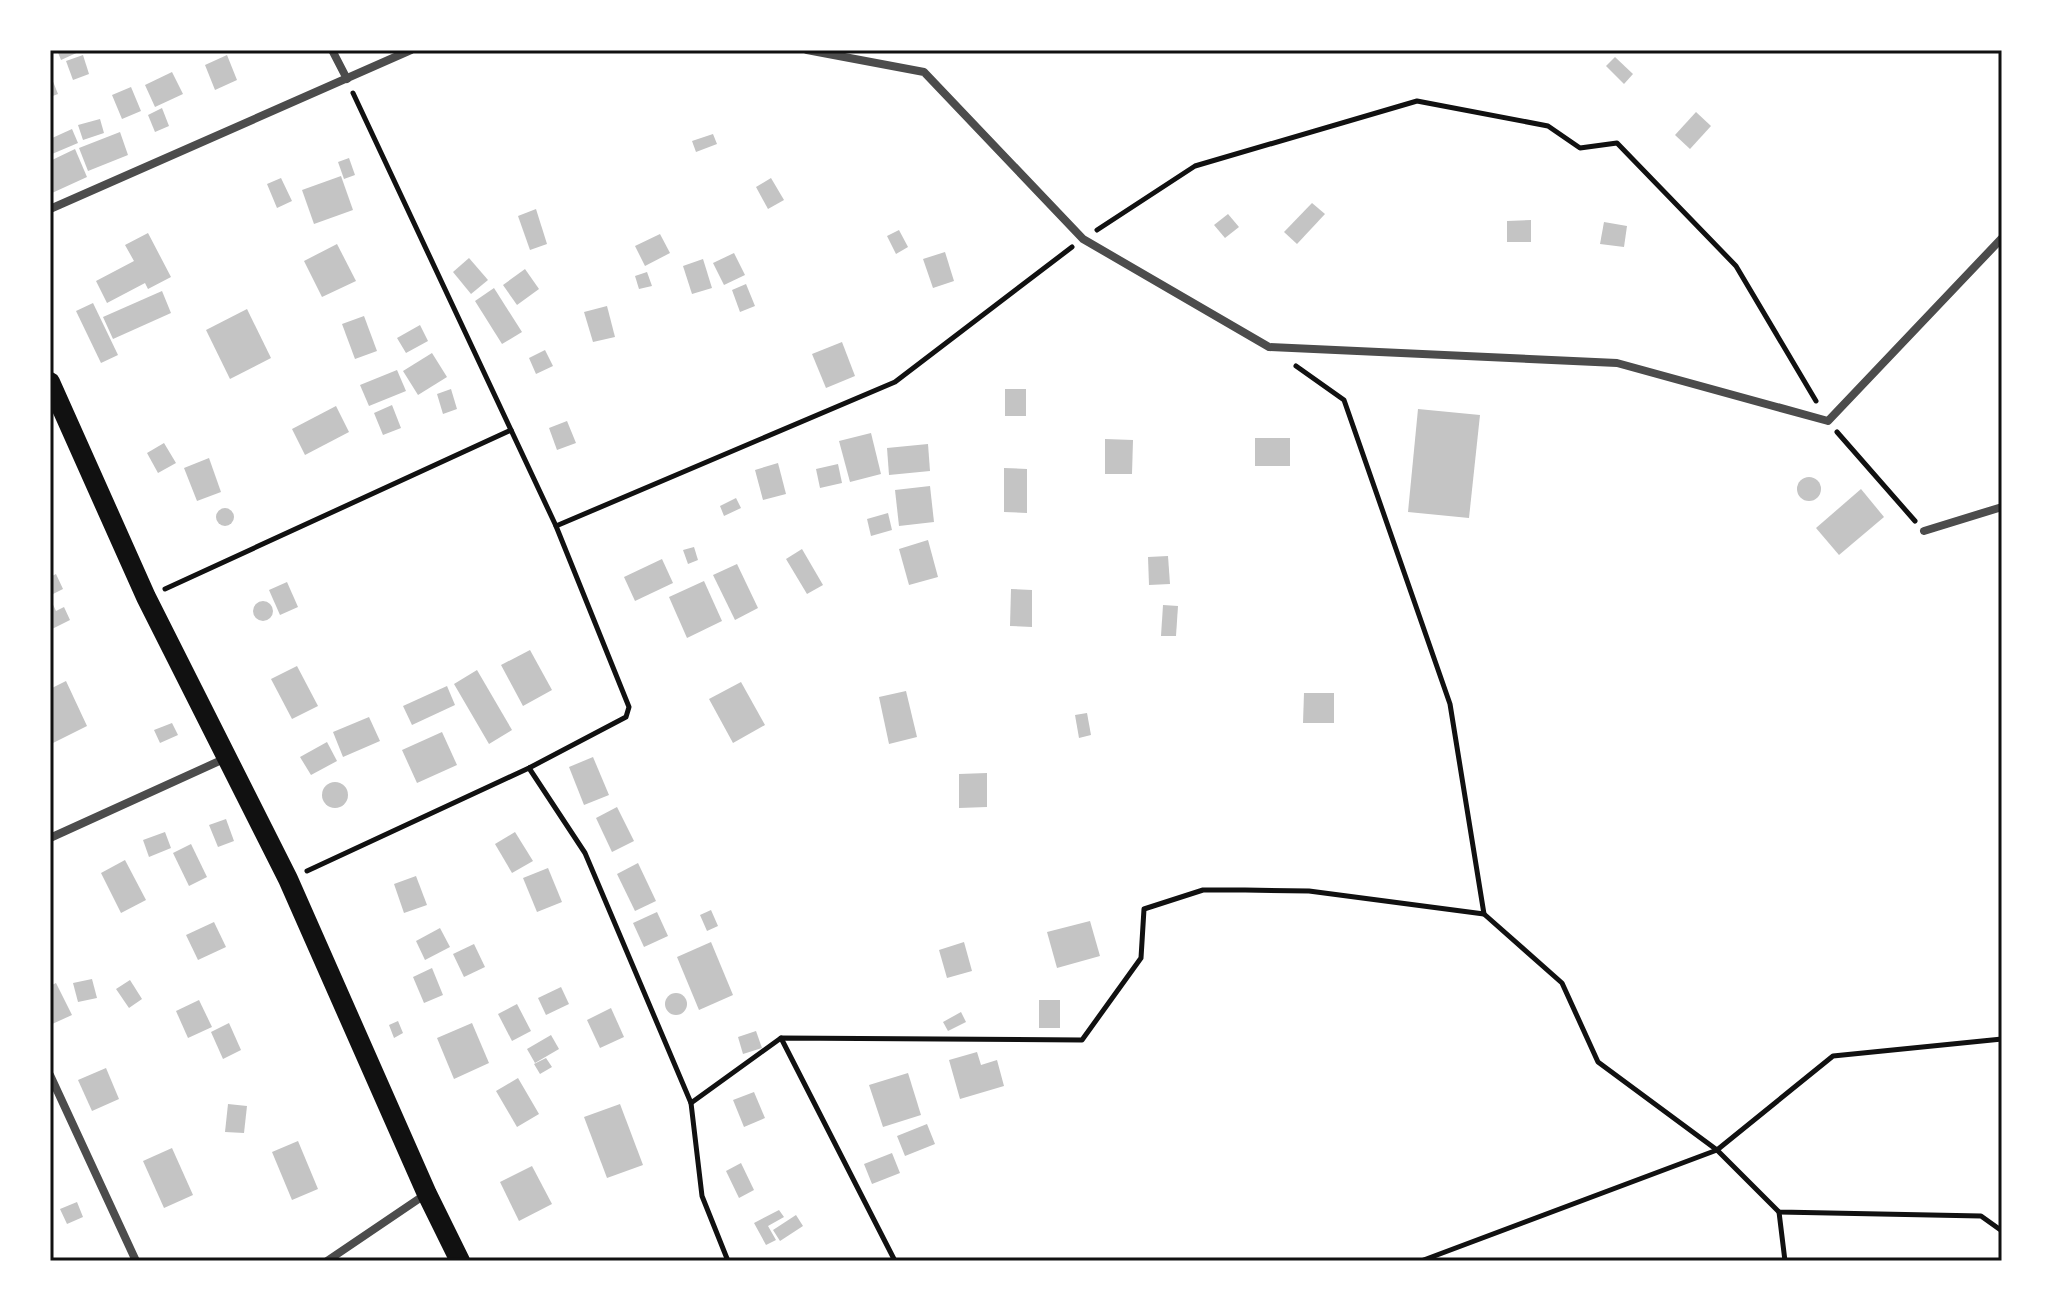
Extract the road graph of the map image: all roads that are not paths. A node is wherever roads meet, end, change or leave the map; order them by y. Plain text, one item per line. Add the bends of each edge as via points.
1 (332, 50) edge
2 (411, 50) edge
3 (807, 50) edge
4 (347, 79) junction
5 (50, 209) edge
6 (2002, 238) edge
7 (50, 382) edge
8 (2002, 507) edge
9 (1924, 531) road end
10 (227, 758) junction
11 (50, 838) edge
12 (50, 1075) edge
13 (427, 1194) junction
14 (136, 1261) edge
15 (327, 1261) edge
16 (460, 1261) edge

1 - 4 street
2 - 4 street
3 - 6 street via 924,72 1083,239 1269,347 1617,363 1828,421
4 - 5 street
7 - 10 main road via 146,597
8 - 9 street
10 - 11 street
10 - 13 main road via 288,879
12 - 14 street
13 - 15 street
13 - 16 main road

